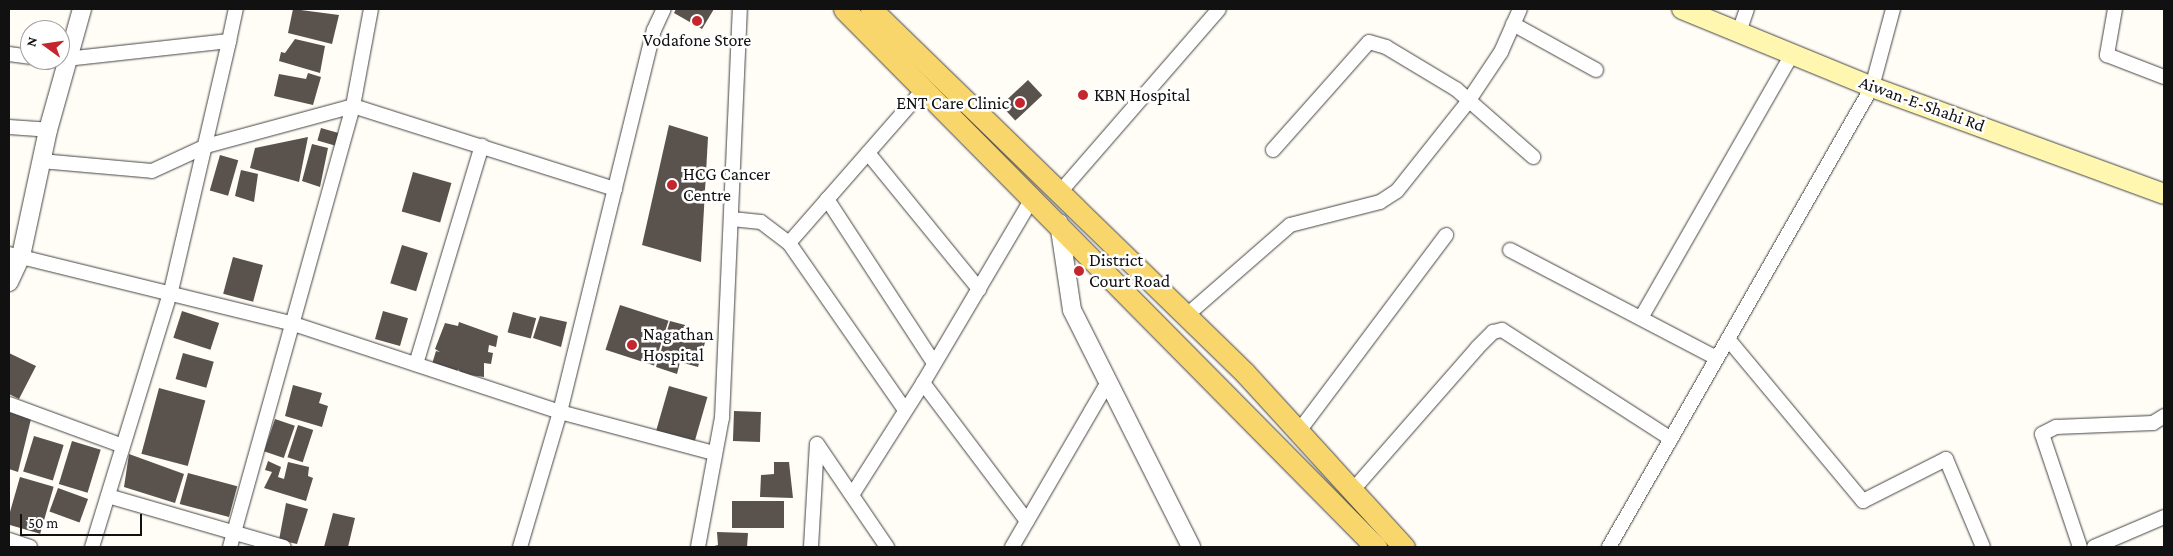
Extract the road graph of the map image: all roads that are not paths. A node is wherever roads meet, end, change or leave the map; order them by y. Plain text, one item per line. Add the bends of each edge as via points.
1 (82, 9) edge
2 (236, 9) edge
3 (371, 9) edge
4 (664, 9) edge
5 (740, 9) edge
6 (844, 9) edge
7 (871, 9) edge
8 (1219, 9) edge
9 (1520, 9) edge
10 (1682, 9) edge
11 (1747, 9) edge
12 (1893, 9) edge
13 (2115, 9) edge
14 (1514, 24) junction
15 (1739, 32) junction
16 (229, 41) junction
17 (70, 42) edge
18 (1792, 54) junction
19 (70, 60) edge
20 (61, 70) edge
21 (1596, 70) dead end
22 (2164, 77) edge
23 (1872, 87) junction
24 (924, 89) junction
25 (1467, 103) junction
26 (353, 106) junction
27 (9, 127) edge
28 (48, 130) junction
29 (206, 146) junction
30 (482, 146) junction
31 (1273, 150) dead end
32 (868, 153) junction
33 (1533, 157) dead end
34 (41, 161) junction
35 (615, 189) junction
36 (1060, 192) junction
37 (2164, 194) edge
38 (1034, 197) junction
39 (827, 199) junction
40 (732, 219) junction
41 (1059, 222) junction
42 (1446, 235) dead end
43 (789, 243) junction
44 (1510, 250) dead end
45 (15, 255) edge
46 (9, 282) edge
47 (979, 289) junction
48 (171, 291) junction
49 (1187, 316) junction
50 (1641, 318) junction
51 (294, 324) junction
52 (1728, 339) junction
53 (1717, 358) junction
54 (934, 363) junction
55 (416, 364) junction
56 (1108, 382) junction
57 (923, 383) junction
58 (9, 404) edge
59 (906, 410) junction
60 (560, 412) junction
61 (2164, 416) edge
62 (1298, 431) junction
63 (1671, 439) junction
64 (123, 446) junction
65 (714, 453) junction
66 (1352, 491) junction
67 (852, 495) junction
68 (108, 496) junction
69 (2164, 517) edge
70 (1027, 521) junction
71 (9, 540) edge
72 (232, 541) edge
73 (30, 547) edge
74 (92, 547) edge
75 (284, 547) edge
76 (520, 547) edge
77 (698, 547) edge
78 (812, 547) edge
79 (887, 547) edge
80 (1012, 547) edge
81 (1191, 547) edge
82 (1376, 547) edge
83 (1404, 547) edge
84 (1609, 547) edge
85 (1983, 547) edge
86 (2080, 547) edge
87 (2094, 547) edge

1 - 17 street
2 - 16 street
3 - 26 street
4 - 35 street via 654,30
5 - 40 street
6 - 24 main road
7 - 36 main road
8 - 36 street
9 - 14 street
10 - 15 main road, Aiwan-E-Shahi Rd
11 - 15 street
12 - 23 street
13 - 22 street via 2107,55
14 - 21 street
14 - 25 street
15 - 18 main road, Aiwan-E-Shahi Rd
16 - 19 street
16 - 29 street
18 - 23 main road, Aiwan-E-Shahi Rd
18 - 50 street
20 - 28 street
23 - 37 main road, Aiwan-E-Shahi Rd
23 - 52 street
24 - 32 street
24 - 38 main road
25 - 31 street via 1456,89 1386,47 1369,42
25 - 33 street
25 - 49 street via 1398,191 1380,202 1290,225
26 - 29 street
26 - 30 street
26 - 51 street
27 - 28 street
28 - 34 street
29 - 34 street via 152,171
29 - 48 street
30 - 35 street
30 - 55 street
32 - 39 street
32 - 47 street
34 - 45 street
35 - 60 street
36 - 49 main road
38 - 41 main road
38 - 47 street
39 - 43 street
39 - 54 street
40 - 43 street via 761,222
40 - 65 street via 722,418
41 - 56 street via 1072,310
41 - 82 main road
42 - 62 street
43 - 59 street
44 - 50 street
45 - 46 street
45 - 48 street
47 - 54 street
48 - 51 street
48 - 64 street
49 - 62 main road
50 - 53 street
51 - 55 street
51 - 72 street
52 - 53 street
52 - 85 street via 1864,501 1946,460
53 - 63 street
54 - 57 street
55 - 60 street
56 - 70 street
56 - 81 street
57 - 59 street
57 - 70 street
58 - 64 street
59 - 67 street
60 - 65 street
60 - 76 street
61 - 86 street via 2153,423 2056,427 2042,434
62 - 66 main road
63 - 66 street via 1502,330 1493,332 1477,348
63 - 84 street
64 - 68 street
65 - 77 street
66 - 83 main road
67 - 78 street via 817,444
67 - 79 street
68 - 72 street
68 - 74 street
69 - 87 street
70 - 80 street
71 - 73 street
72 - 75 street

